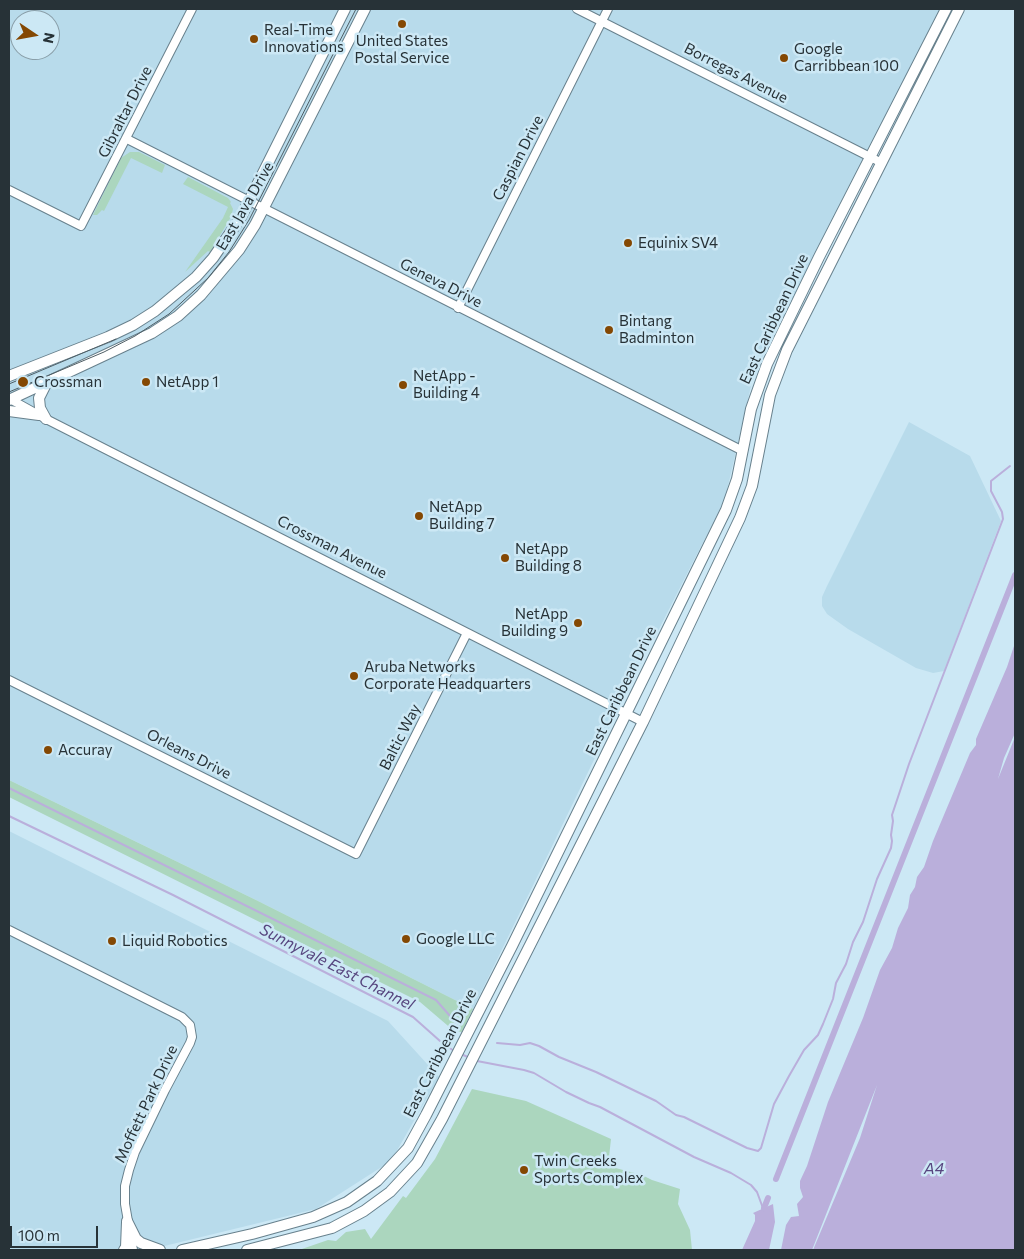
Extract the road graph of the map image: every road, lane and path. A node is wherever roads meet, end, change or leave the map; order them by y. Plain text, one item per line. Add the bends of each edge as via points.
1 (192, 9) edge
2 (345, 9) edge
3 (365, 9) edge
4 (577, 9) edge
5 (608, 9) edge
6 (946, 9) edge
7 (959, 9) edge
8 (602, 21) junction
9 (127, 139) junction
10 (871, 157) junction
11 (882, 162) junction
12 (9, 190) edge
13 (249, 201) junction
14 (263, 208) junction
15 (458, 308) junction
16 (9, 376) edge
17 (47, 382) junction
18 (9, 399) edge
19 (9, 411) edge
20 (43, 417) junction
21 (743, 452) junction
22 (467, 633) junction
23 (9, 680) edge
24 (626, 713) junction
25 (643, 722) junction
26 (356, 854) joint
27 (9, 930) edge
28 (127, 1221) junction
29 (124, 1250) edge
30 (134, 1250) edge
31 (160, 1250) edge
32 (182, 1250) edge
33 (247, 1250) edge

1 - 9 street, Gibraltar Drive
2 - 13 main road, East Java Drive
3 - 14 main road, East Java Drive
4 - 8 street, Borregas Avenue
5 - 8 street, Caspian Drive
6 - 10 main road, East Caribbean Drive
7 - 11 main road, East Caribbean Drive
8 - 10 street, Borregas Avenue
8 - 15 street, Caspian Drive
9 - 12 street, Gibraltar Drive via 81,226
9 - 13 street, Geneva Drive
10 - 11 street, Borregas Avenue
10 - 21 main road, East Caribbean Drive via 767,364 751,410
11 - 25 main road, East Caribbean Drive via 777,373 768,402 752,486 740,518
13 - 14 street, Geneva Drive
13 - 16 main road, East Java Drive via 213,258 155,311 108,337
14 - 15 street, Geneva Drive
14 - 17 main road, East Java Drive via 222,273 178,316 152,333
15 - 21 street, Geneva Drive
17 - 18 main road, East Java Drive
17 - 20 main road via 38,398
18 - 20 street, Crossman Avenue
19 - 20 main road
20 - 22 street, Crossman Avenue
21 - 24 main road, East Caribbean Drive via 726,510
22 - 24 street, Crossman Avenue
22 - 26 street, Baltic Way
23 - 26 street, Orleans Drive
24 - 25 street, Crossman Avenue
24 - 32 main road, East Caribbean Drive via 408,1148 377,1182 347,1202 313,1217
25 - 33 main road, East Caribbean Drive via 442,1120 417,1163 390,1192 332,1228
27 - 28 street, Moffett Park Drive via 182,1017 190,1025 190,1043 129,1170 124,1193
28 - 29 main road
28 - 30 street, Moffett Park Drive
28 - 31 main road via 136,1239

